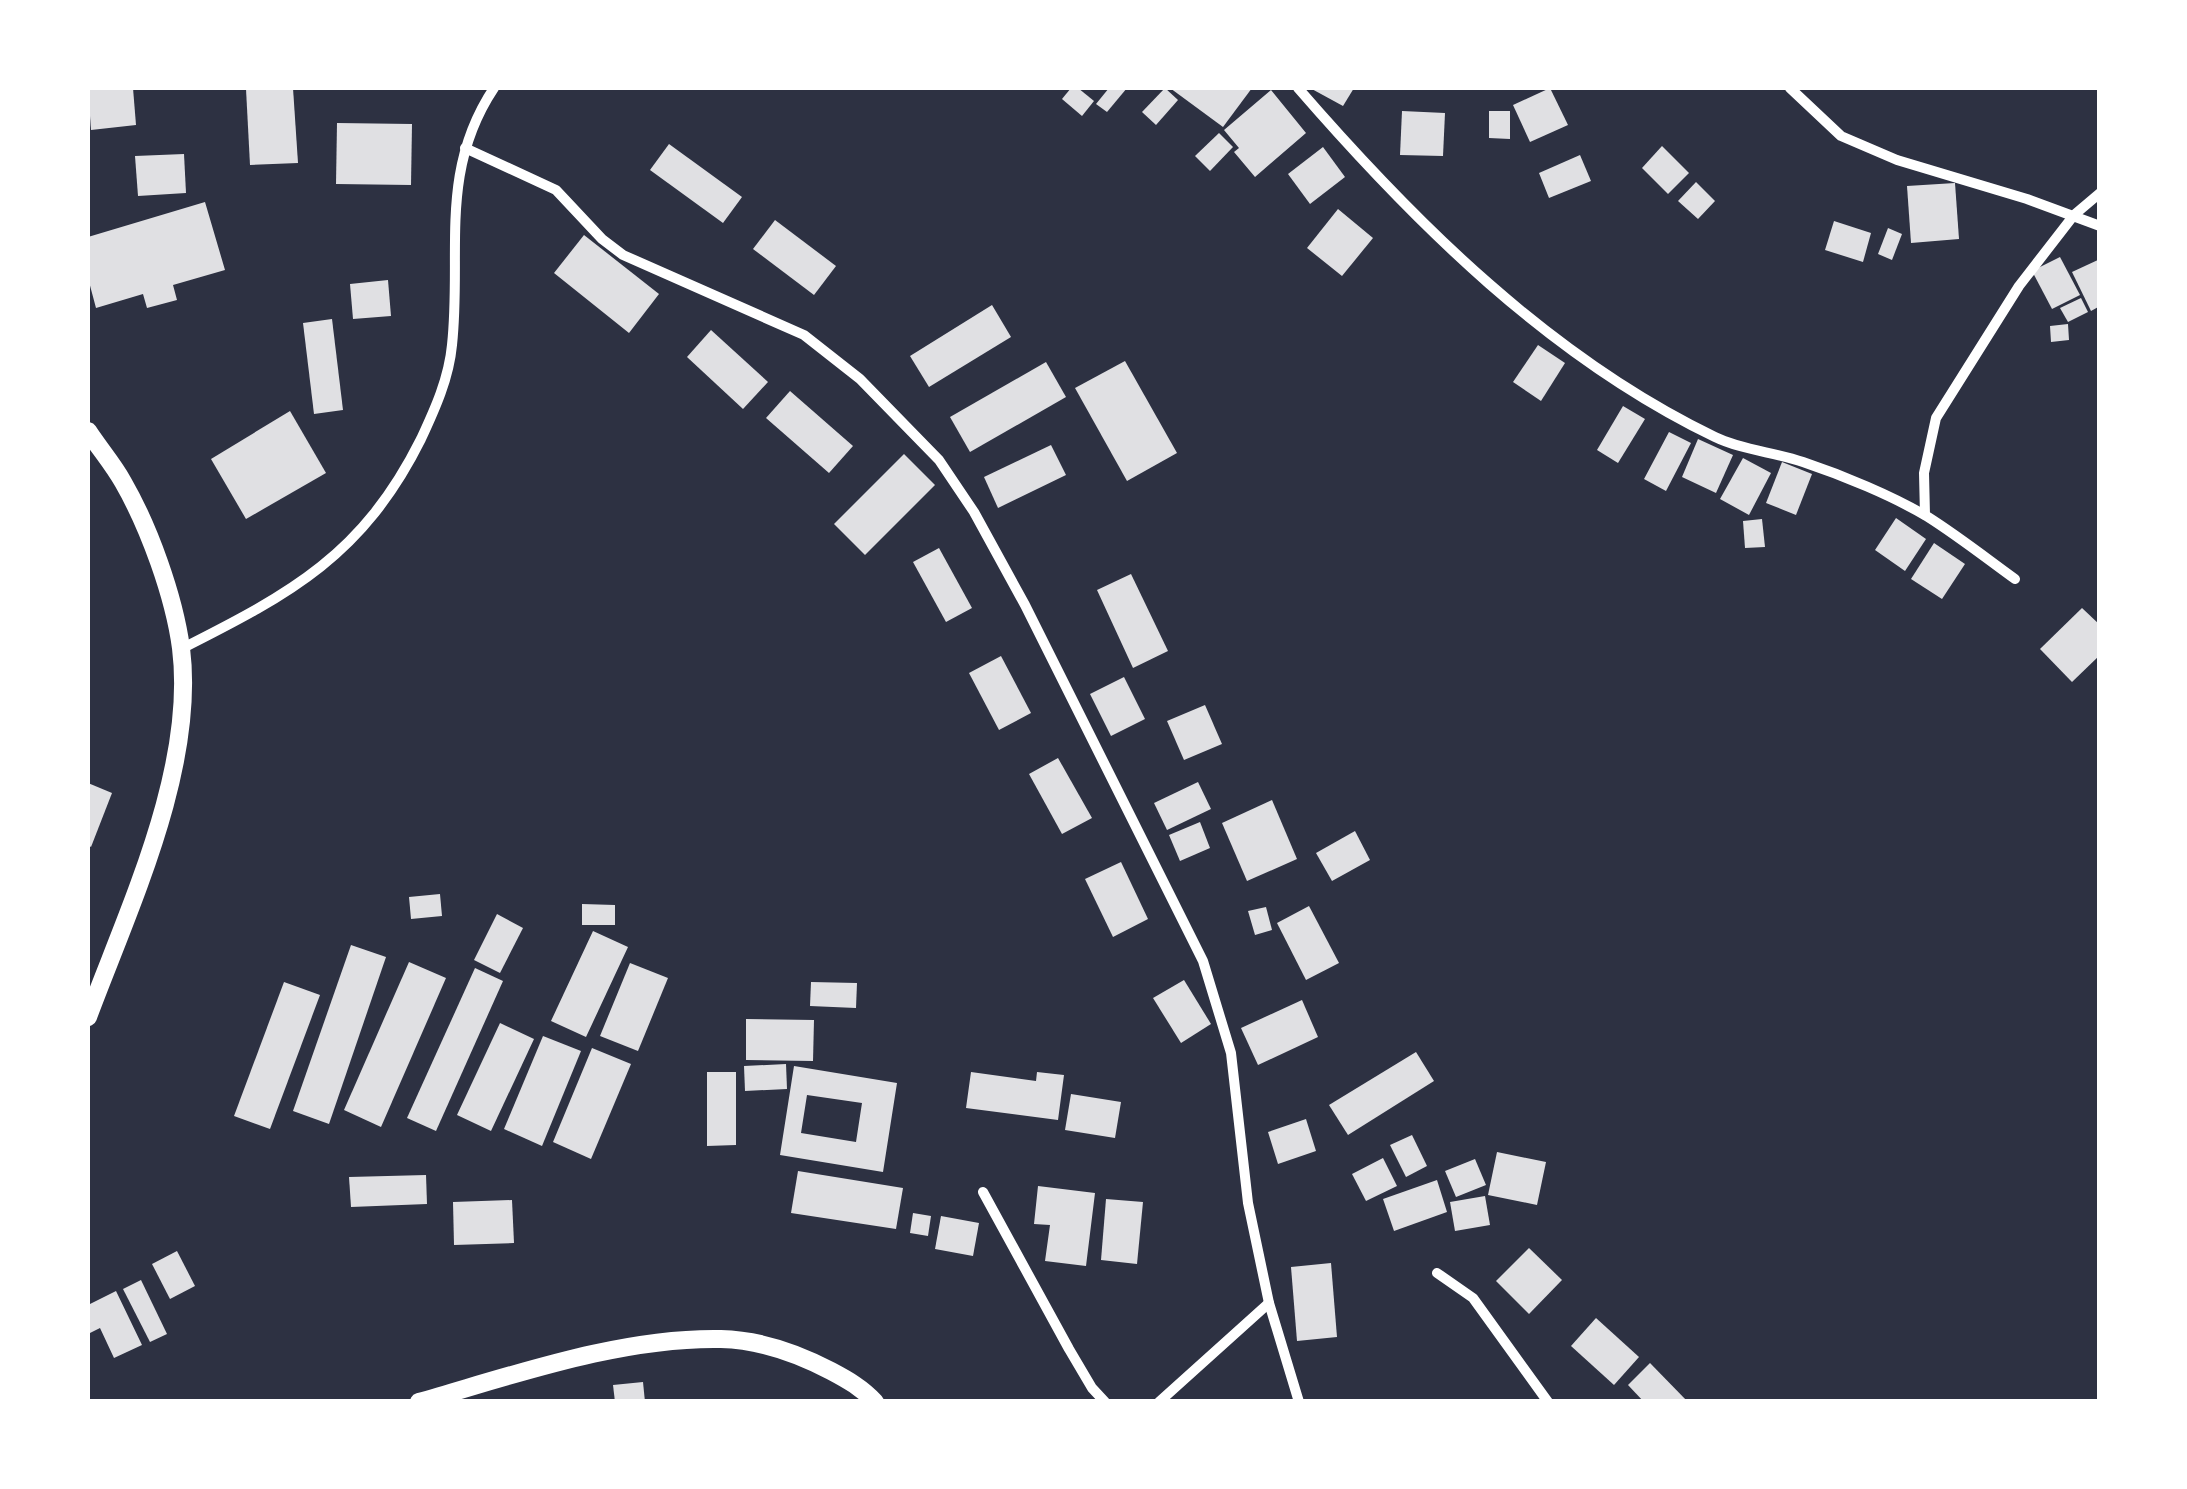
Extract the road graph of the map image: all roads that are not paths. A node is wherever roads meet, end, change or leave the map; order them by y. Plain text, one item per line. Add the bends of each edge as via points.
1 (494, 88) edge
2 (1298, 88) edge
3 (1790, 88) edge
4 (465, 148) junction
5 (2100, 193) edge
6 (2074, 216) junction
7 (2100, 226) edge
8 (88, 431) edge
9 (1925, 516) junction
10 (2015, 578) dead end
11 (181, 648) junction
12 (88, 1017) edge
13 (983, 1192) dead end
14 (1437, 1272) dead end
15 (1269, 1303) junction
16 (418, 1402) edge
17 (875, 1402) edge
18 (1105, 1402) edge
19 (1160, 1402) edge
20 (1299, 1402) edge
21 (1548, 1402) edge

1 - 4 street via 475,115
2 - 9 street via 1428,226 1531,319 1602,370 1719,439 1804,462
3 - 6 street via 1841,136
4 - 11 street via 456,207 452,346 444,386 407,466 330,561 248,616
4 - 15 street via 556,190 623,254 804,335 860,379 939,460 1026,605 1203,961 1231,1052 1248,1203
5 - 6 street
6 - 7 street
6 - 9 street via 1996,318 1936,418 1926,461
8 - 11 street via 123,482 155,554
9 - 10 street
11 - 12 street via 181,714 158,830
13 - 18 street
14 - 21 street via 1474,1298
15 - 19 street
15 - 20 street
16 - 17 street via 562,1362 722,1339 773,1346 812,1362

